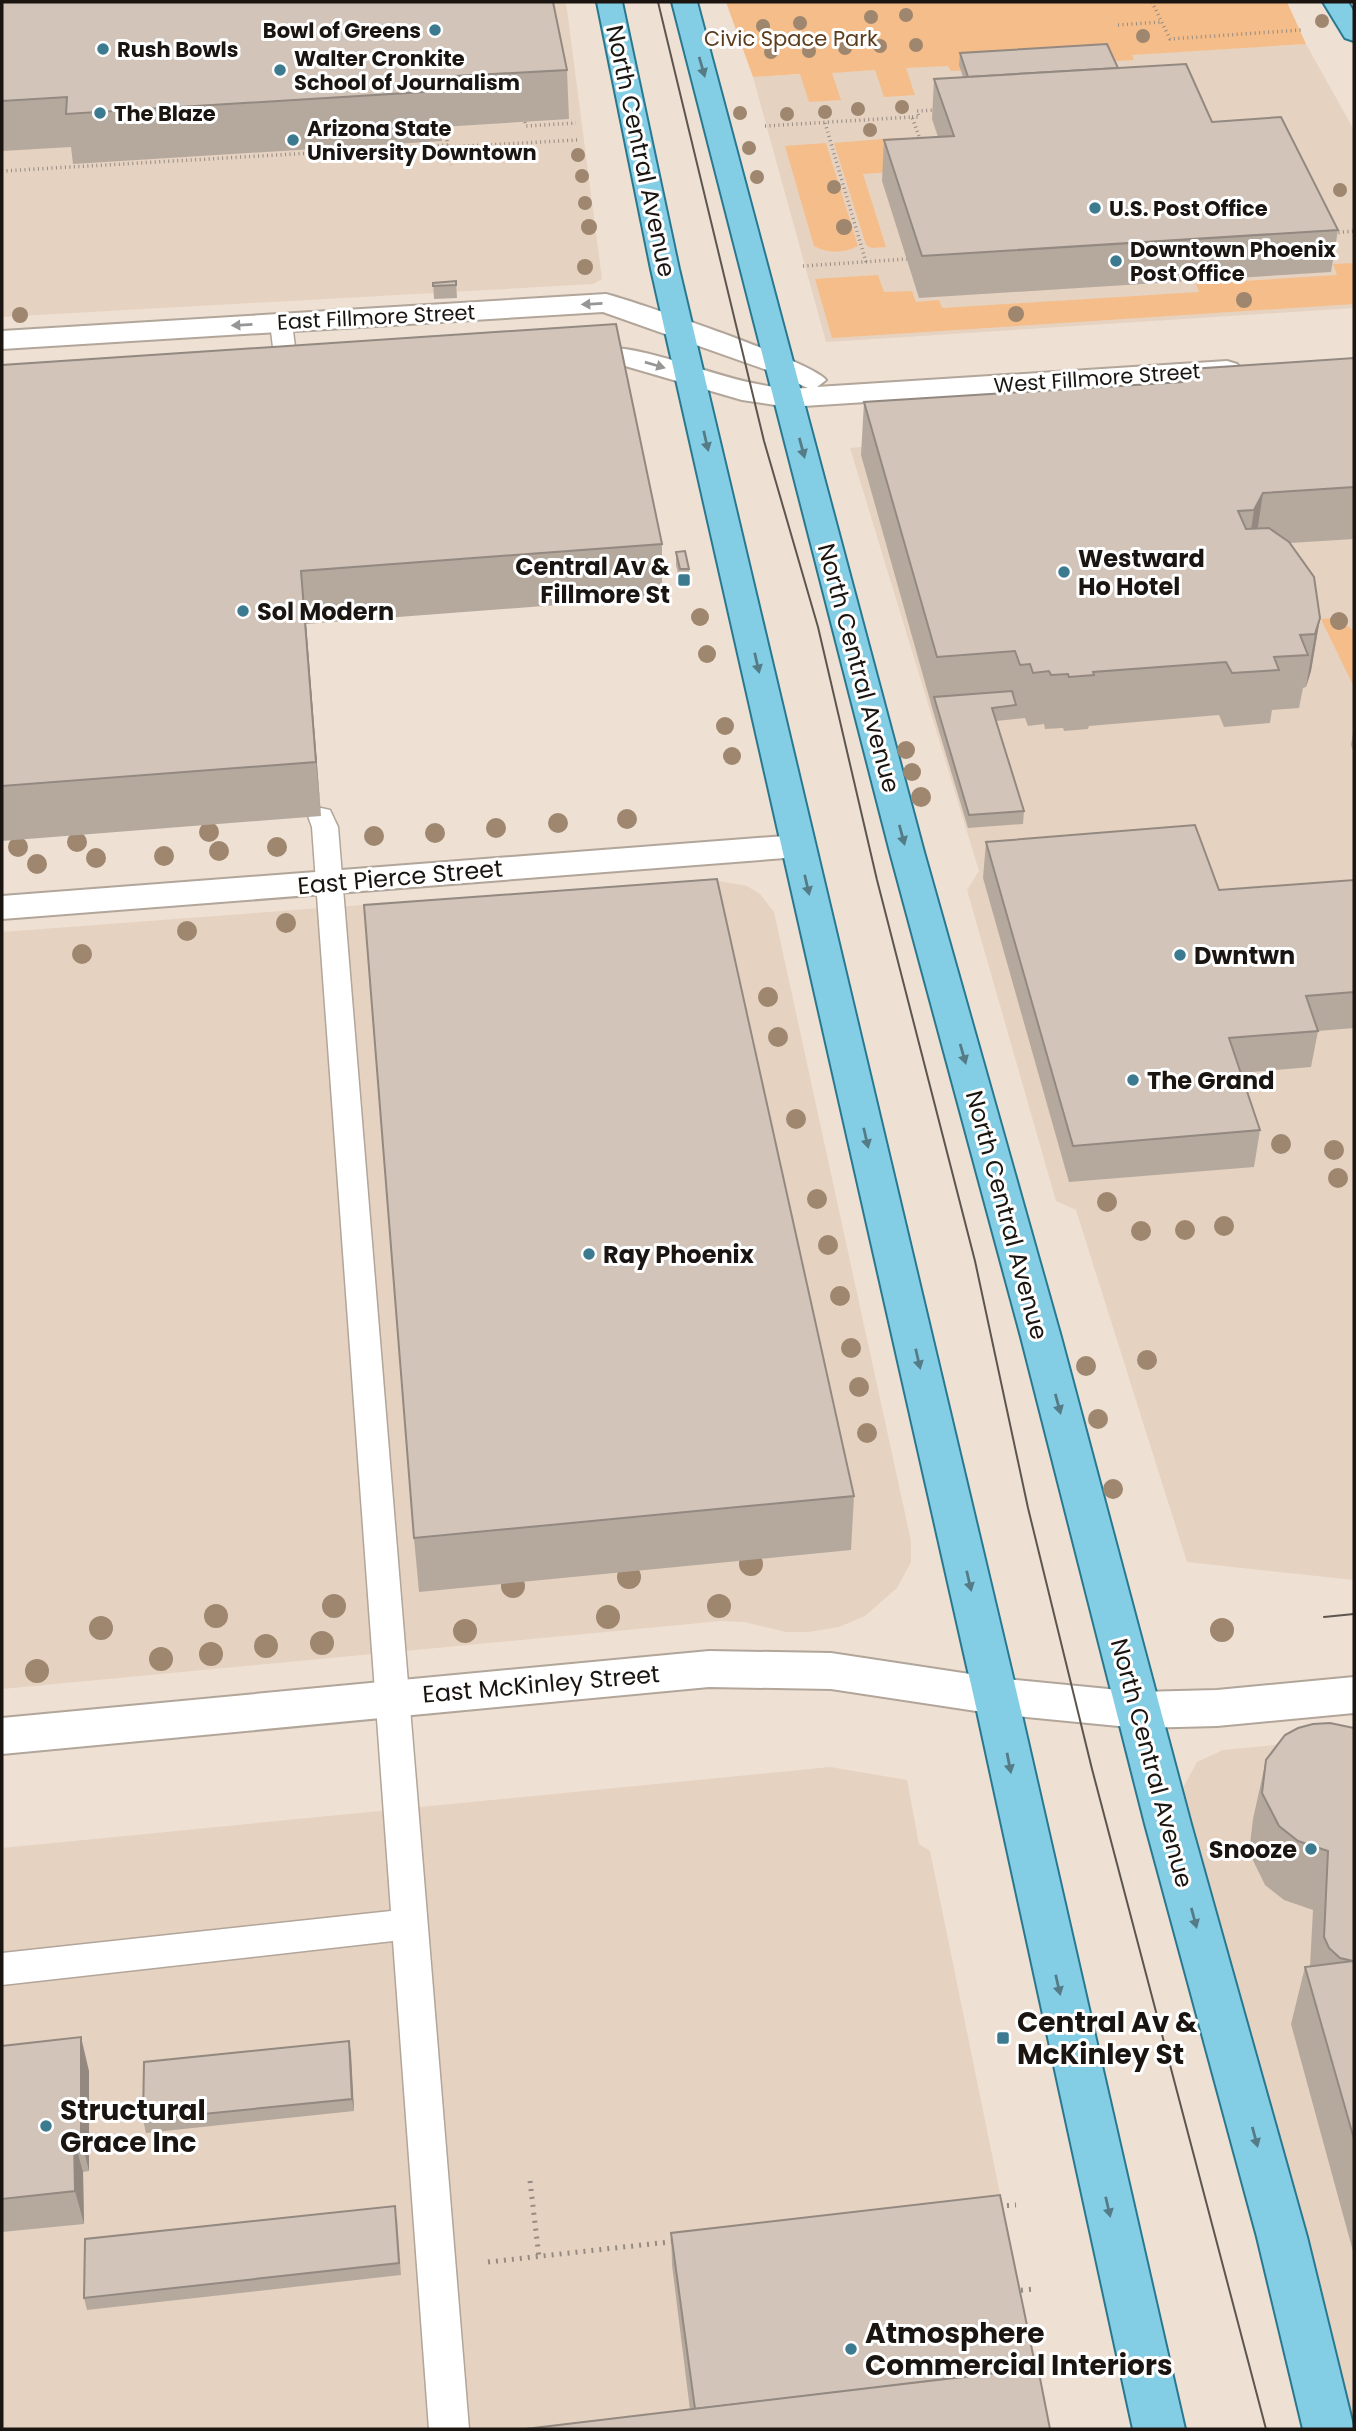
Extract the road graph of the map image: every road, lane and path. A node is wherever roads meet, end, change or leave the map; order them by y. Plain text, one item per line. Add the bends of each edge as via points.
1 (610, 2) edge
2 (684, 2) edge
3 (1152, 2) edge
4 (1336, 2) edge
5 (1161, 22) junction
6 (1118, 25) dead end
7 (1308, 30) dead end
8 (1354, 33) edge
9 (945, 109) edge
10 (912, 117) junction
11 (525, 122) edge
12 (576, 123) dead end
13 (825, 123) junction
14 (761, 126) dead end
15 (445, 127) edge
16 (578, 140) dead end
17 (448, 146) junction
18 (922, 146) edge
19 (451, 165) dead end
20 (2, 171) edge
21 (1354, 231) edge
22 (1326, 233) edge
23 (907, 259) edge
24 (866, 262) junction
25 (799, 266) dead end
26 (282, 323) junction
27 (680, 331) junction
28 (2, 340) edge
29 (741, 352) joint
30 (547, 358) edge
31 (1251, 368) edge
32 (690, 375) junction
33 (288, 379) edge
34 (774, 386) junction
35 (321, 816) dead end
36 (798, 846) junction
37 (328, 883) junction
38 (2, 908) edge
39 (1354, 1695) edge
40 (996, 1696) junction
41 (391, 1698) junction
42 (1139, 1710) junction
43 (2, 1736) edge
44 (410, 1924) junction
45 (2, 1969) edge
46 (530, 2181) dead end
47 (1016, 2204) dead end
48 (989, 2207) edge
49 (1282, 2237) junction
50 (689, 2240) edge
51 (539, 2256) junction
52 (436, 2268) junction
53 (1033, 2289) dead end
54 (1008, 2291) edge
55 (449, 2429) edge
56 (1159, 2429) edge
57 (1309, 2429) edge
58 (1329, 2429) edge

1 - 27 main road, North Central Avenue
2 -> 34 main road, North Central Avenue
3 - 5 path
4 - 8 main road
5 - 6 path
5 - 7 path via 1170,39
9 - 10 path via 917,111 919,117
10 - 13 path
10 - 18 path
11 - 12 path via 526,126
13 - 14 path
13 - 24 path
15 - 17 path
16 - 17 path
17 - 19 path
17 - 20 path
21 - 22 path
23 - 24 path
24 - 25 path
27 -> 26 street, East Fillmore Street via 606,303
26 -> 28 street, East Fillmore Street
26 - 33 lane
27 - 29 street, East Fillmore Street
27 - 32 main road, North Central Avenue
29 - 34 street, West Fillmore Street
30 -> 32 street via 616,354
31 - 34 street, West Fillmore Street via 841,395
32 - 34 street
32 -> 36 main road, North Central Avenue
34 -> 42 main road, North Central Avenue via 1041,1338
35 - 37 lane
36 - 37 street, East Pierce Street
36 -> 40 main road, North Central Avenue
37 - 38 street, East Pierce Street
37 - 41 lane
39 - 42 street, East McKinley Street
40 - 41 street, East McKinley Street via 831,1671 709,1669
40 - 42 street, East McKinley Street
40 -> 56 main road, North Central Avenue
41 - 43 street, East McKinley Street
41 - 44 lane
42 -> 49 main road, North Central Avenue
44 - 45 lane
44 - 52 lane
46 - 51 path
47 - 48 path
49 - 57 main road
49 - 58 main road, North Central Avenue
50 - 51 path
51 - 52 path
52 - 55 lane
53 - 54 path

